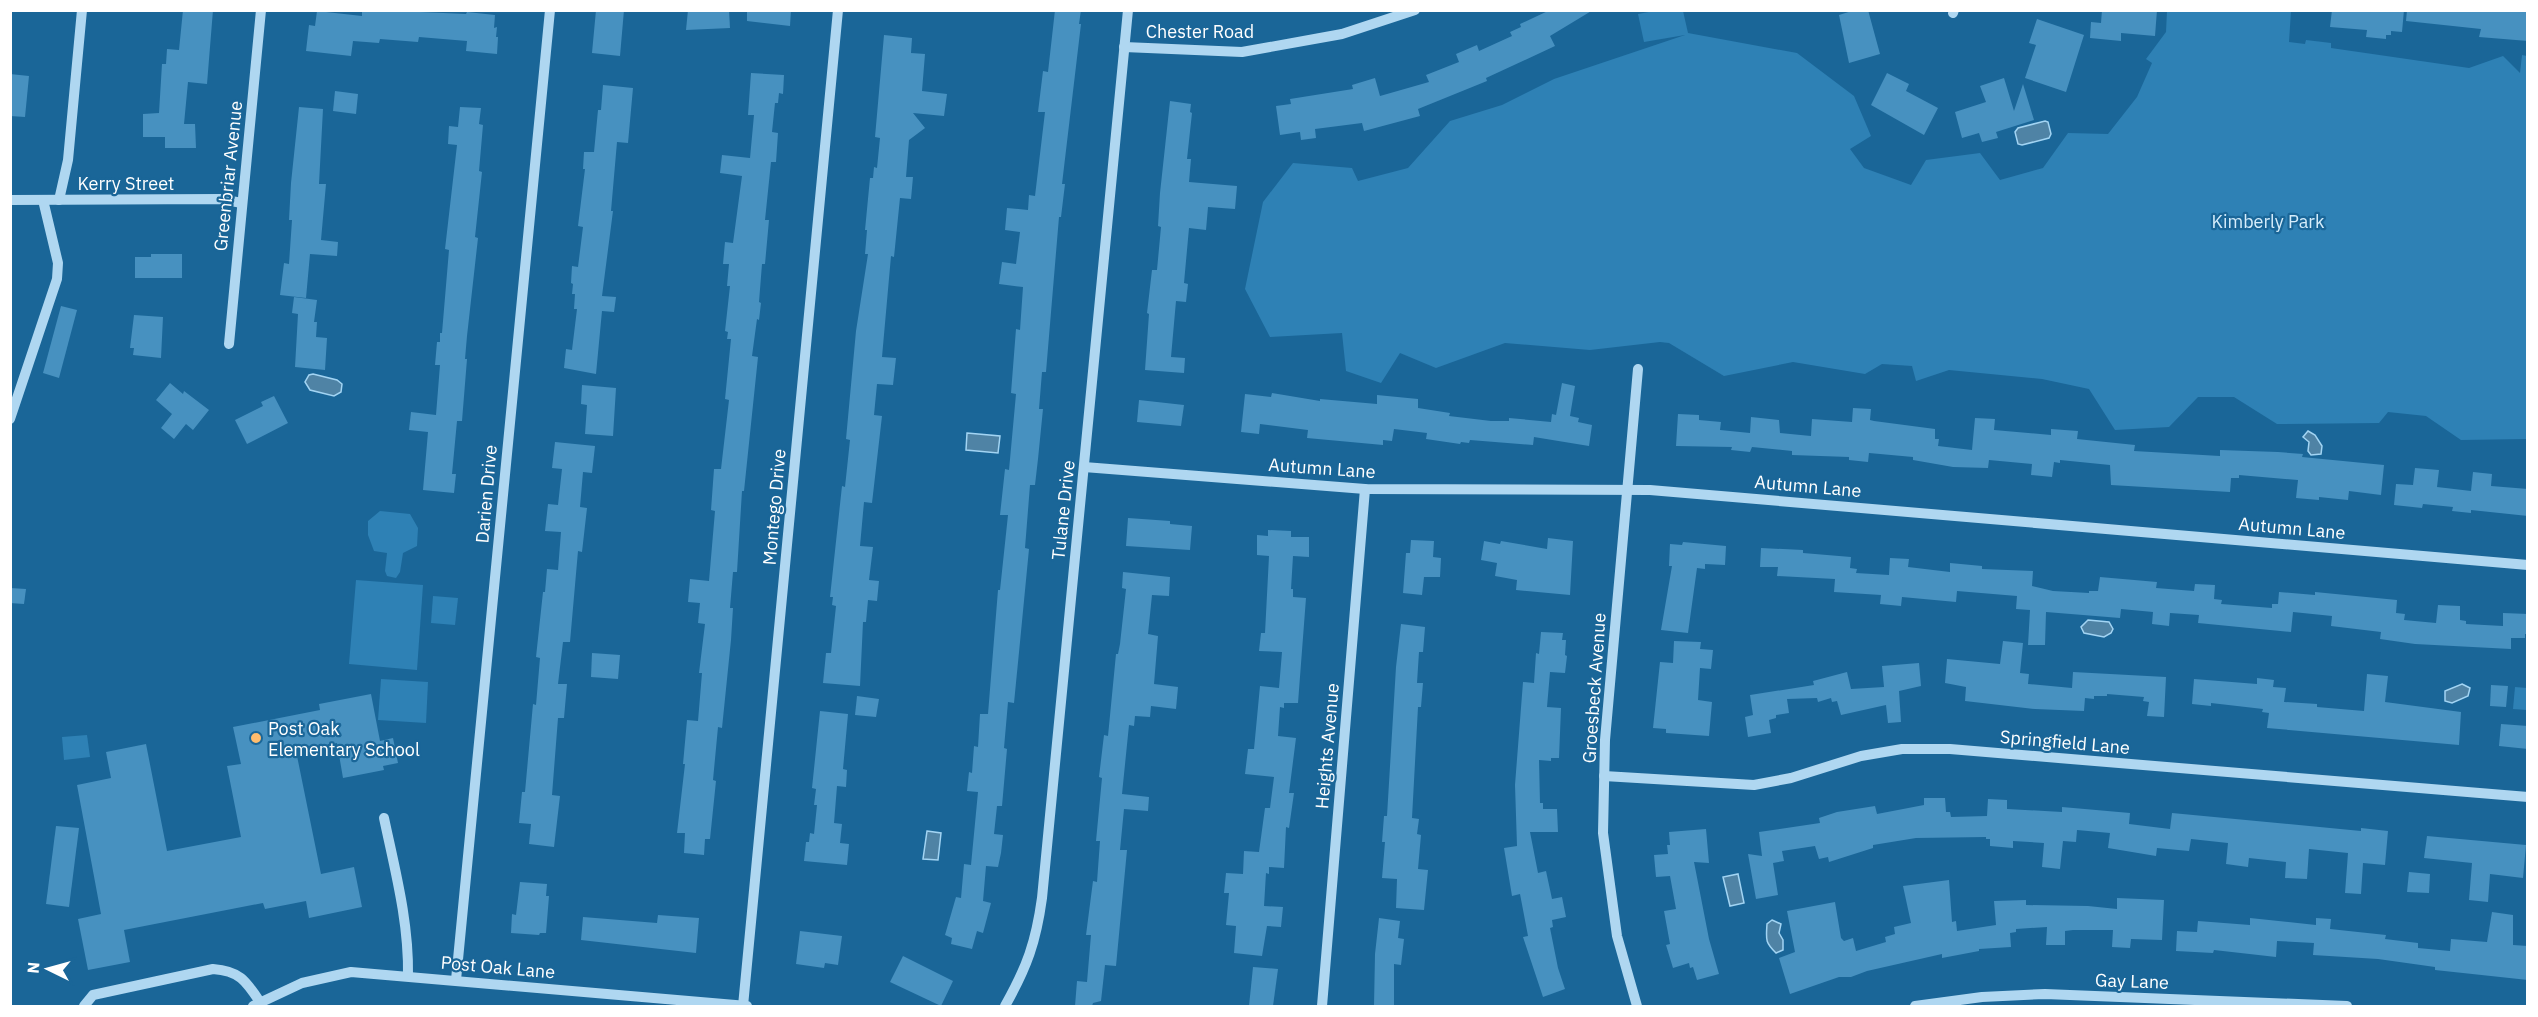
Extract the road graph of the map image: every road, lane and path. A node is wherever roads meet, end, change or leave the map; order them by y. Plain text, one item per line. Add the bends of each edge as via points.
1 (82, 10) edge
2 (261, 10) edge
3 (549, 10) edge
4 (838, 10) edge
5 (1128, 10) edge
6 (1415, 10) edge
7 (1124, 47) junction
8 (10, 200) edge
9 (43, 200) junction
10 (59, 200) junction
11 (242, 203) junction
12 (229, 344) dead end
13 (1638, 369) dead end
14 (10, 419) edge
15 (1084, 467) junction
16 (1365, 489) junction
17 (1627, 490) junction
18 (2528, 565) edge
19 (1604, 776) junction
20 (2528, 797) edge
21 (384, 818) dead end
22 (408, 976) junction
23 (456, 980) junction
24 (2045, 994) junction
25 (256, 1004) edge
26 (84, 1006) edge
27 (744, 1006) edge
28 (1005, 1006) edge
29 (1322, 1006) edge
30 (1637, 1006) edge
31 (1915, 1006) edge
32 (2046, 1006) edge
33 (2336, 1006) edge
34 (2348, 1006) edge

1 - 10 street via 68,160
2 - 11 street, Greenbriar Avenue
3 - 23 street, Darien Drive
4 - 27 street, Montego Drive
5 - 7 street, Tulane Drive
6 - 7 street, Chester Road via 1342,34 1242,52
7 - 15 street, Tulane Drive
8 - 9 street, Kerry Street
9 - 10 street, Kerry Street
9 - 14 street via 58,263 57,279
10 - 11 street, Kerry Street via 220,199
11 - 12 street, Greenbriar Avenue
13 - 17 street, Groesbeck Avenue
15 - 16 street, Autumn Lane
15 - 28 street, Tulane Drive via 1042,898 1036,937 1024,973
16 - 17 street, Autumn Lane
16 - 29 street, Heights Avenue
17 - 18 street, Autumn Lane
17 - 19 street, Groesbeck Avenue
19 - 20 street, Springfield Lane via 1754,784 1791,778 1861,756 1902,749 1950,749
19 - 30 street, Groesbeck Avenue via 1603,833 1608,886
21 - 22 street via 403,908
22 - 23 street, Post Oak Lane
22 - 25 street, Post Oak Lane via 351,972 324,976
23 - 27 street, Post Oak Lane
24 - 31 street, Gay Lane
24 - 32 street
24 - 33 street, Gay Lane
25 - 26 street via 246,982 231,970 213,969 93,994
33 - 34 street, Gay Lane

